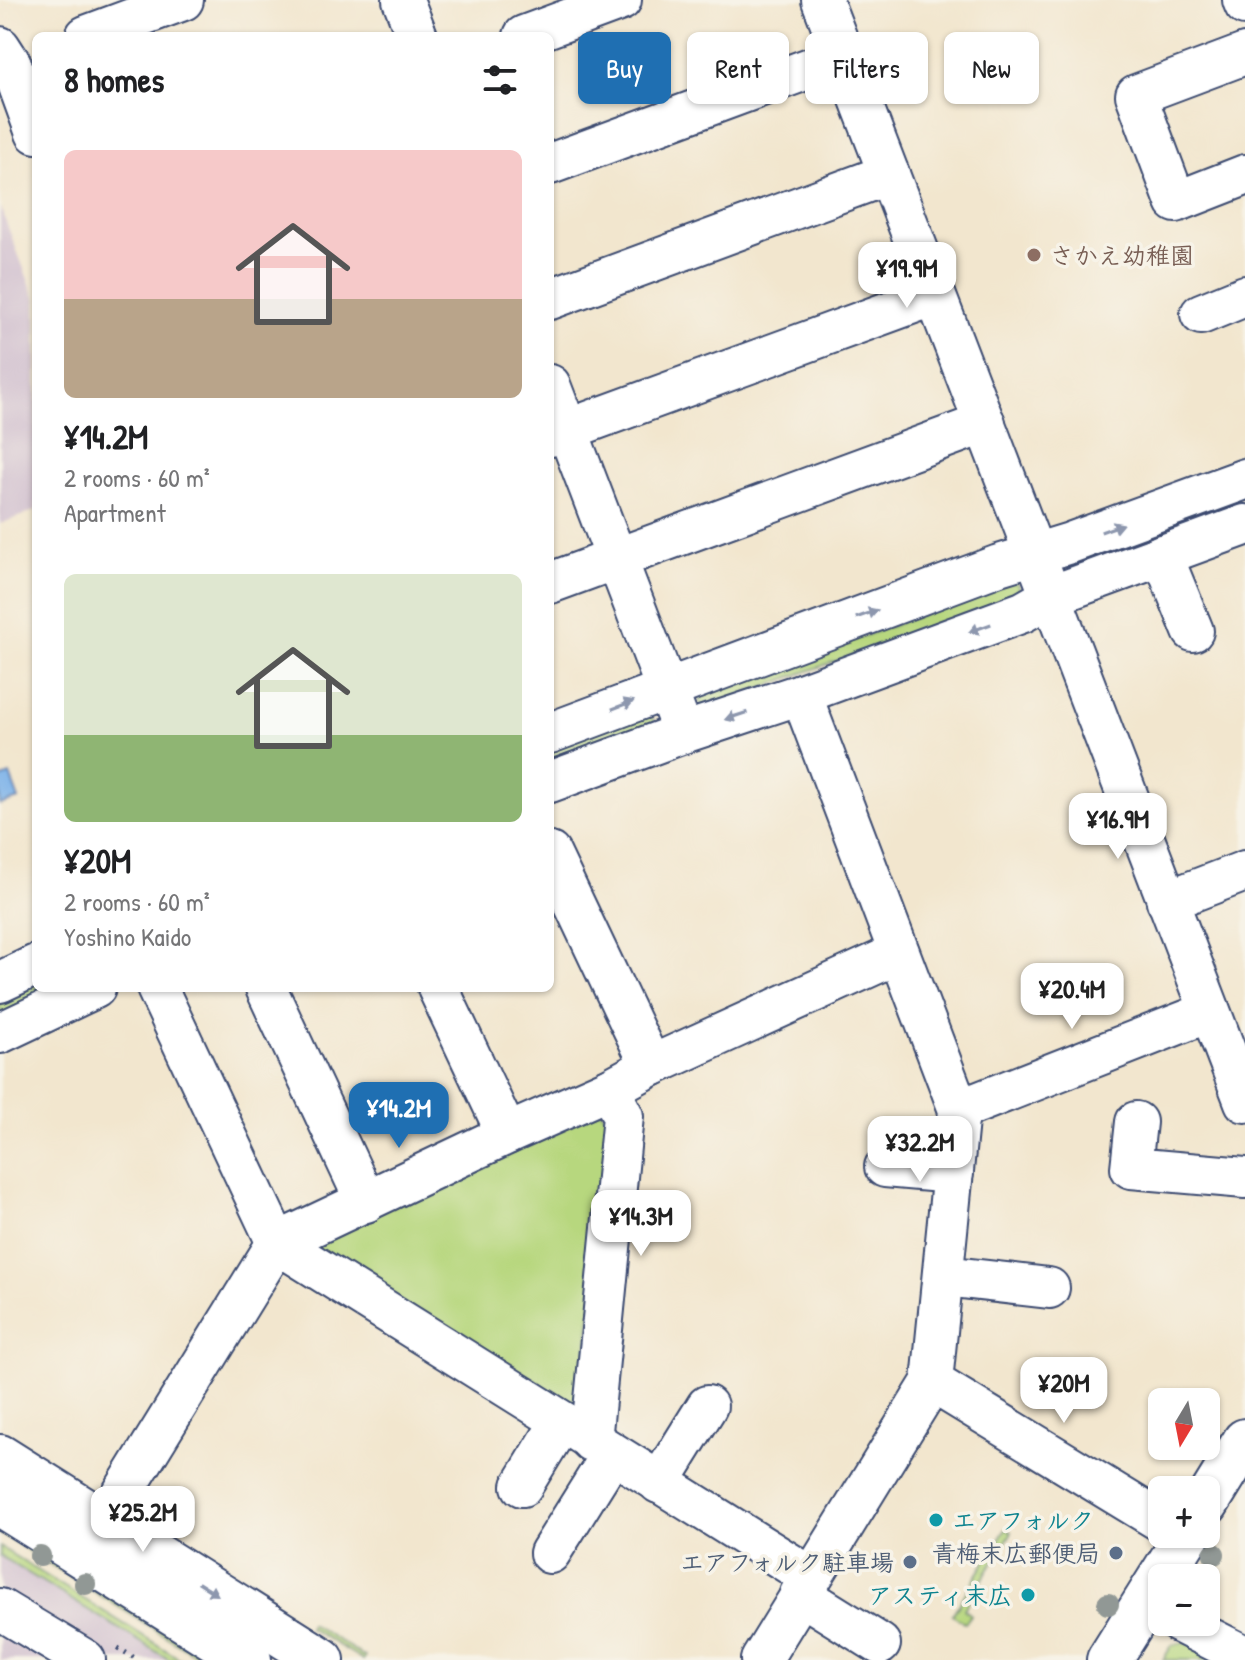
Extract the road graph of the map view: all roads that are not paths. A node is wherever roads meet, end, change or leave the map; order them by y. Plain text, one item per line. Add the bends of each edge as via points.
1 (183, 0) edge
2 (403, 0) edge
3 (621, 0) edge
4 (822, 0) edge
5 (97, 32) edge
6 (415, 32) edge
7 (535, 32) edge
8 (834, 32) edge
9 (1245, 54) edge
10 (12, 58) edge
11 (805, 70) edge
12 (862, 104) edge
13 (32, 120) edge
14 (554, 163) edge
15 (889, 174) junction
16 (1245, 175) edge
17 (935, 295) junction
18 (1245, 296) edge
19 (554, 298) edge
20 (1201, 314) dead end
21 (554, 409) edge
22 (985, 423) junction
23 (558, 433) edge
24 (1245, 479) edge
25 (1245, 525) edge
26 (1035, 555) junction
27 (1162, 555) junction
28 (616, 558) junction
29 (554, 581) edge
30 (1051, 596) junction
31 (1193, 631) dead end
32 (666, 689) junction
33 (801, 694) junction
34 (554, 731) edge
35 (683, 733) junction
36 (554, 781) edge
37 (554, 861) edge
38 (1245, 871) edge
39 (1167, 901) junction
40 (899, 953) junction
41 (32, 967) edge
42 (0, 982) edge
43 (87, 992) edge
44 (159, 992) edge
45 (268, 992) edge
46 (440, 992) edge
47 (1222, 1012) edge
48 (0, 1033) edge
49 (651, 1066) junction
50 (609, 1089) junction
51 (1245, 1102) edge
52 (959, 1110) junction
53 (1136, 1122) dead end
54 (507, 1134) junction
55 (885, 1167) dead end
56 (953, 1173) junction
57 (1245, 1178) edge
58 (366, 1202) junction
59 (277, 1243) junction
60 (944, 1276) junction
61 (1049, 1288) dead end
62 (932, 1382) junction
63 (707, 1406) dead end
64 (588, 1439) junction
65 (1245, 1441) edge
66 (0, 1457) edge
67 (1220, 1476) edge
68 (659, 1483) junction
69 (522, 1486) dead end
70 (0, 1504) edge
71 (1148, 1505) edge
72 (94, 1541) junction
73 (550, 1553) dead end
74 (806, 1586) junction
75 (0, 1609) edge
76 (1148, 1625) edge
77 (1206, 1636) edge
78 (880, 1644) dead end
79 (265, 1647) edge
80 (1245, 1656) edge
81 (85, 1660) edge
82 (322, 1660) edge
83 (761, 1660) edge
84 (1109, 1660) edge

1 - 5 street
2 - 6 street
3 - 7 street
4 - 8 street
9 - 16 street via 1136,95 1176,202
10 - 13 street
11 - 14 street
12 - 15 street
15 - 17 street
15 - 19 street
17 - 22 street
17 - 23 street
18 - 20 street
21 - 23 street
22 - 26 street
22 - 28 street
23 - 28 street
26 -> 24 street
25 - 27 street
26 - 30 street
32 -> 26 street
27 - 30 street
27 - 31 street
28 - 29 street
28 - 32 street
30 -> 33 street via 1023,612
30 - 39 street
34 -> 32 street
32 - 35 street
33 -> 35 street
33 - 40 street
35 - 36 street
37 - 49 street
38 - 39 street
39 - 47 street
40 - 49 street
40 - 52 street
41 - 42 street
43 - 48 street
44 - 59 street
45 - 58 street
46 - 54 street
47 - 51 street
47 - 52 street
49 - 50 street
50 - 54 street
50 - 64 street via 623,1116
52 - 56 street
53 - 57 street via 1131,1168
54 - 58 street
55 - 56 street
56 - 60 street
58 - 59 street
59 - 64 street
59 - 72 street
60 - 61 street
60 - 62 street
62 - 71 street
62 - 74 street
63 - 68 street
64 - 68 street
64 - 69 street
64 - 73 street
65 - 67 main road
66 - 72 main road
68 - 74 street
70 - 72 main road
72 - 79 main road
74 - 78 street
74 - 83 street
75 - 81 street
76 - 84 main road
77 - 80 street
79 - 82 main road

